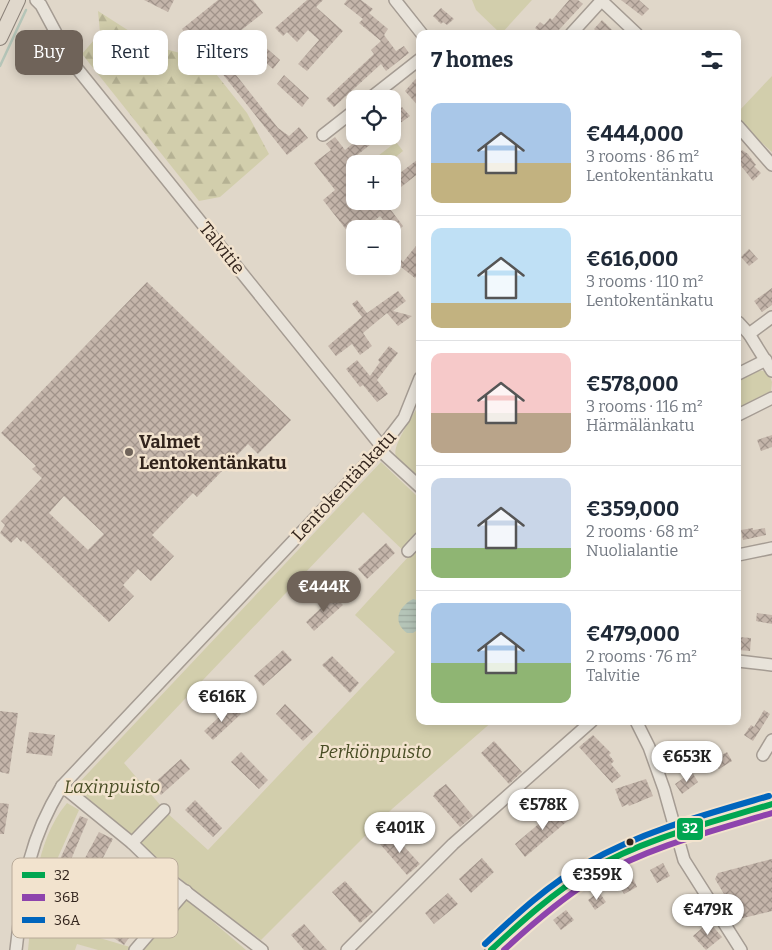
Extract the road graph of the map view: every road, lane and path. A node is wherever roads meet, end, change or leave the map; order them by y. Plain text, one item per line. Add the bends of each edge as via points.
1 (18, 0) edge
2 (36, 0) edge
3 (395, 0) edge
4 (602, 0) edge
5 (419, 30) edge
6 (575, 30) edge
7 (633, 30) edge
8 (0, 38) edge
9 (416, 63) edge
10 (381, 90) edge
11 (346, 117) edge
12 (741, 133) edge
13 (323, 135) dead end
14 (772, 165) edge
15 (772, 317) edge
16 (741, 325) edge
17 (750, 334) junction
18 (766, 360) junction
19 (772, 371) edge
20 (741, 372) edge
21 (416, 389) edge
22 (772, 398) edge
23 (741, 414) edge
24 (381, 448) junction
25 (416, 483) edge
26 (416, 542) edge
27 (772, 548) edge
28 (408, 551) dead end
29 (741, 554) edge
30 (741, 661) edge
31 (772, 665) edge
32 (587, 725) edge
33 (638, 725) edge
34 (772, 740) edge
35 (763, 755) dead end
36 (62, 786) junction
37 (772, 804) edge
38 (164, 810) dead end
39 (676, 835) junction
40 (132, 843) junction
41 (29, 858) edge
42 (147, 858) edge
43 (178, 885) edge
44 (186, 891) junction
45 (178, 900) edge
46 (145, 938) edge
47 (739, 949) edge
48 (135, 950) edge
49 (262, 950) edge
50 (347, 950) edge
51 (491, 950) edge

1 - 8 main road
2 - 24 street, Talvitie via 71,61
3 - 5 street
4 - 6 street
4 - 7 street
9 - 10 street
11 - 13 street
12 - 14 street
15 - 17 street
16 - 17 street
17 - 18 street
18 - 19 street
18 - 20 street
21 - 24 street, Lentokentänkatu via 404,418
22 - 23 street
24 - 25 street, Talvitie
24 - 36 street, Lentokentänkatu
26 - 28 street
27 - 29 street
30 - 31 street
32 - 50 street via 446,850
33 - 39 street via 650,747
34 - 35 street
36 - 40 street
36 - 41 street, Lentokentänkatu via 45,815
37 - 39 street
38 - 40 street
39 - 47 street via 684,860
39 - 51 street via 589,872 526,918
40 - 42 street
43 - 44 street
44 - 45 street
44 - 49 street
46 - 48 street

